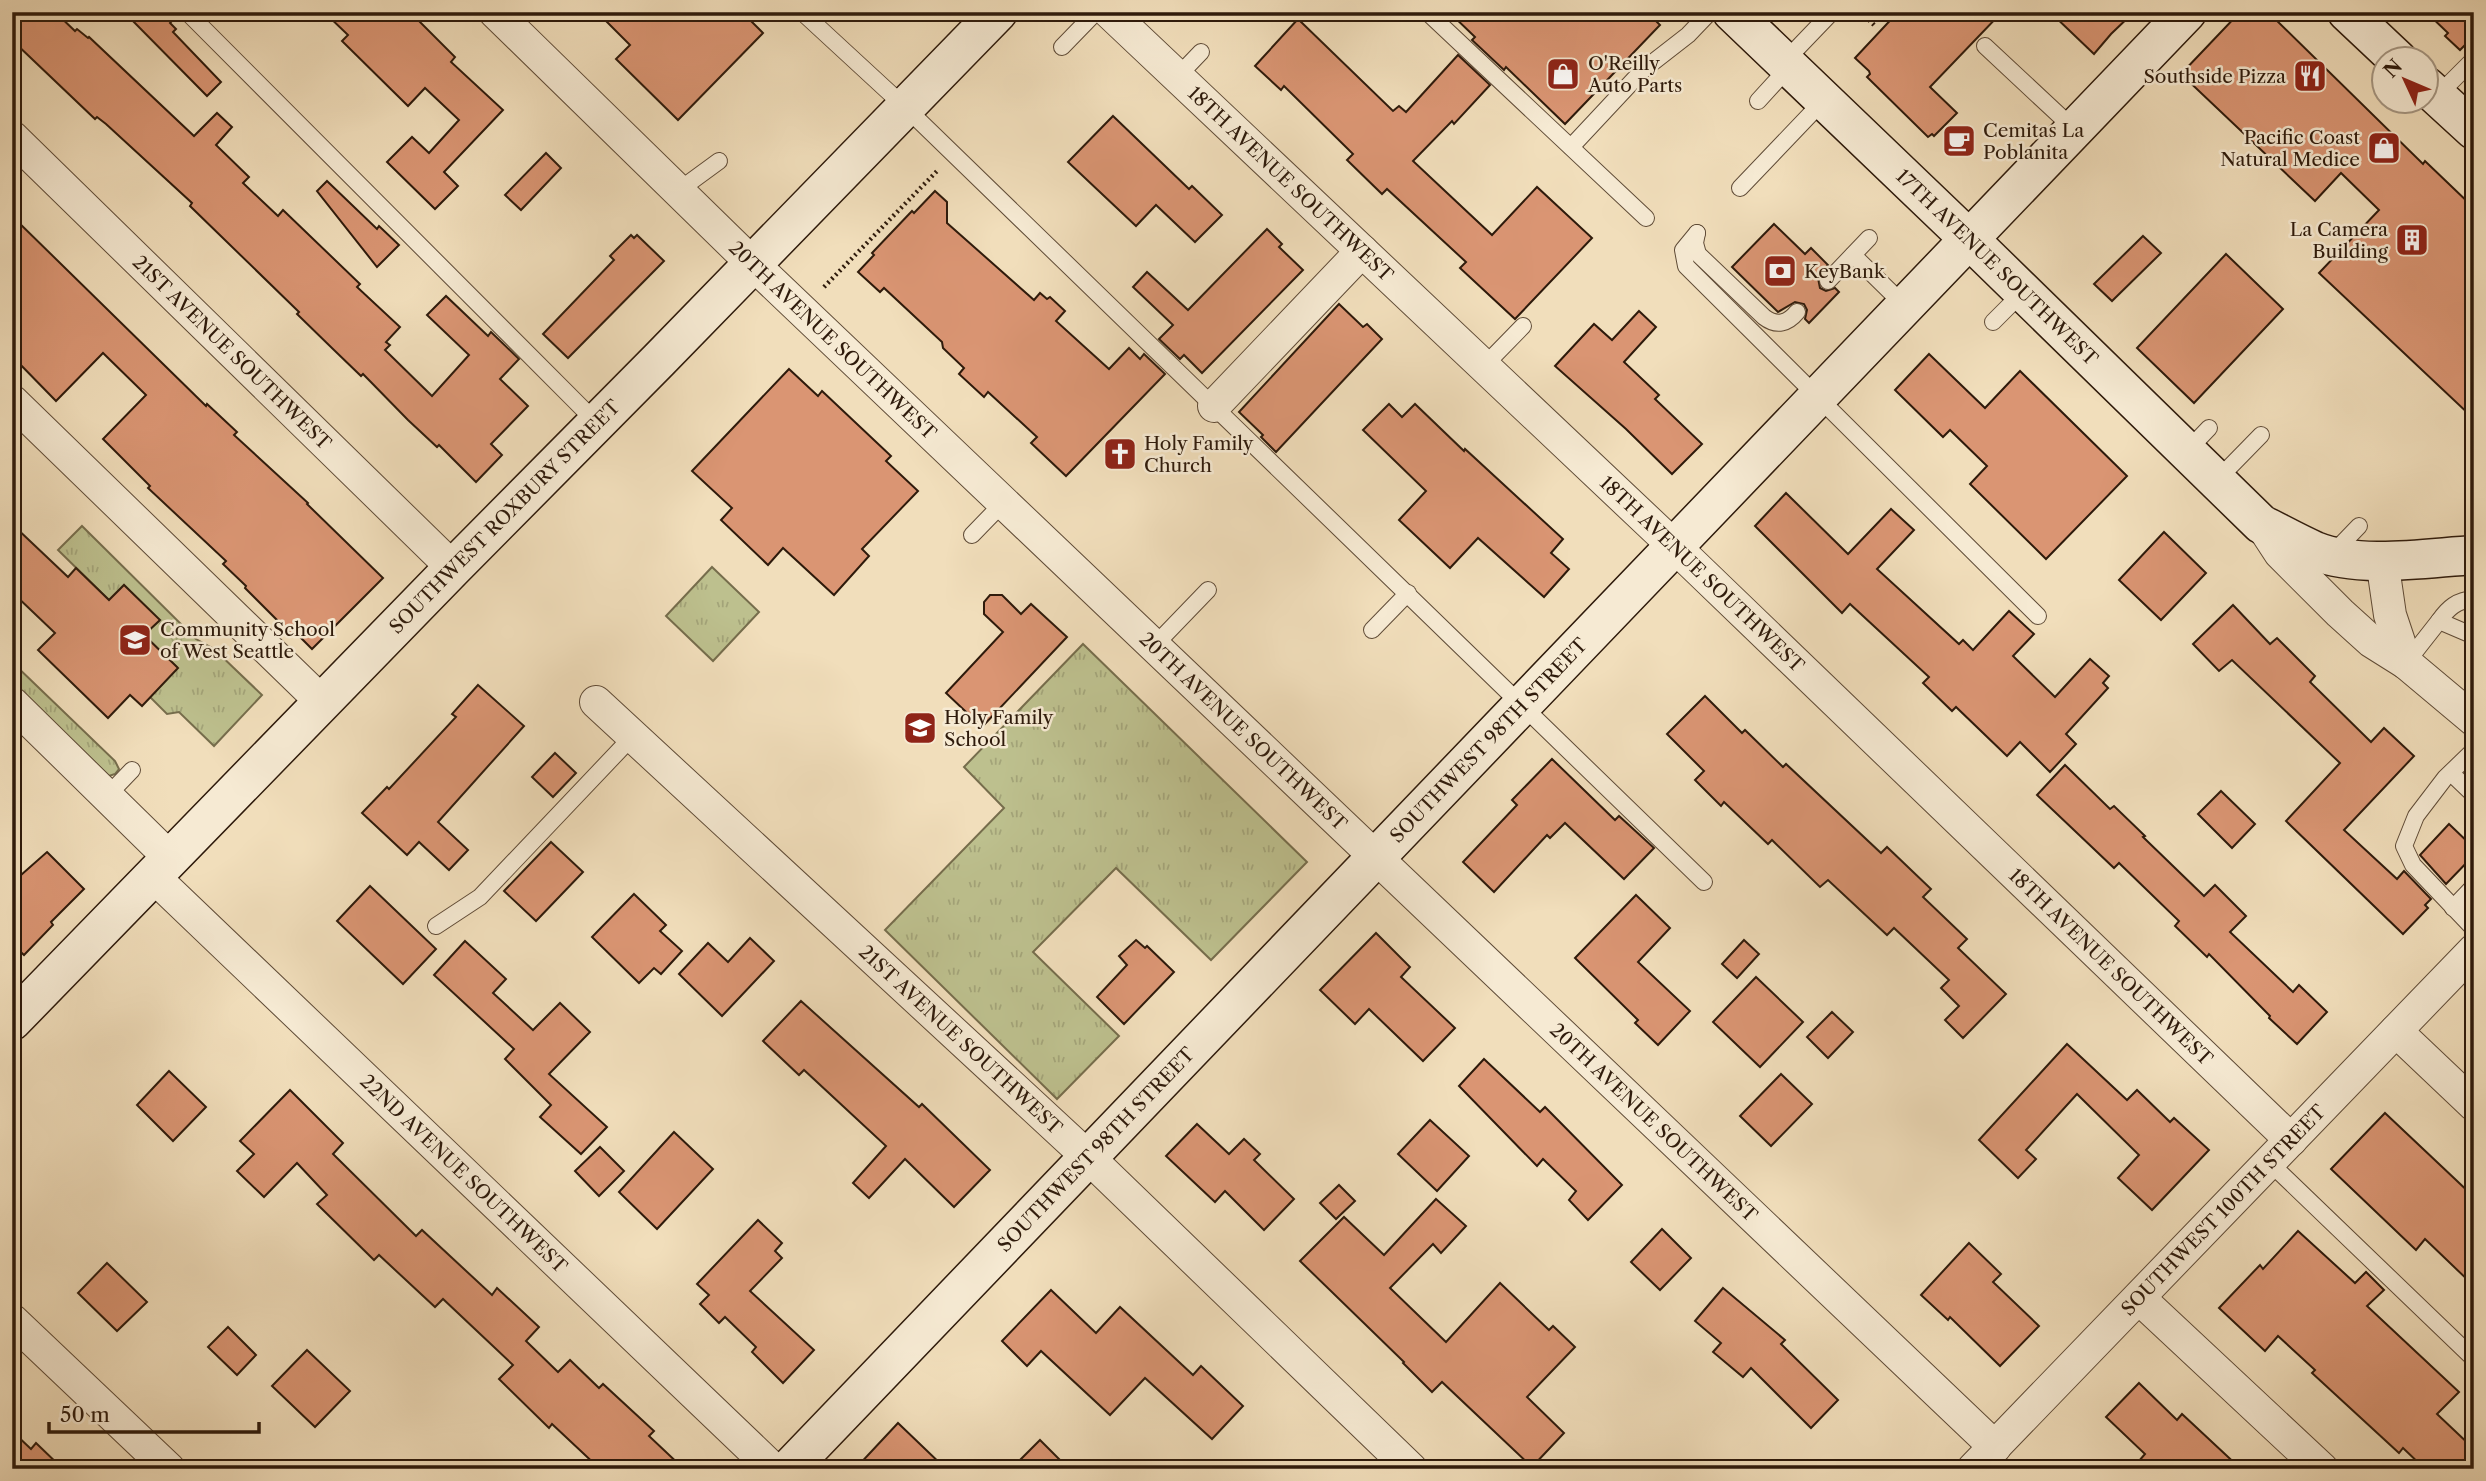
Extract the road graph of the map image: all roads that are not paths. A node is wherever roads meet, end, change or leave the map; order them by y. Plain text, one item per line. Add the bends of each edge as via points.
1 (187, 12) edge
2 (495, 12) edge
3 (802, 12) edge
4 (998, 12) edge
5 (1096, 12) edge
6 (1109, 12) edge
7 (1427, 12) edge
8 (1710, 12) edge
9 (1732, 12) edge
10 (1832, 12) edge
11 (2182, 14) edge
12 (2356, 15) edge
13 (1985, 46) dead end
14 (2385, 46) edge
15 (1062, 47) dead end
16 (1201, 52) dead end
17 (2474, 59) edge
18 (1787, 65) junction
19 (1177, 76) junction
20 (2440, 85) edge
21 (2440, 98) edge
22 (1824, 100) junction
23 (1758, 101) dead end
24 (905, 107) junction
25 (2074, 129) junction
26 (2474, 130) edge
27 (12, 137) edge
28 (1571, 146) junction
29 (719, 161) dead end
30 (1740, 188) dead end
31 (678, 191) junction
32 (1646, 218) dead end
33 (1869, 238) dead end
34 (1969, 239) junction
35 (1362, 251) junction
36 (1853, 255) junction
37 (753, 264) junction
38 (1828, 281) dead end
39 (2023, 292) junction
40 (1905, 306) junction
41 (1797, 312) dead end
42 (1993, 322) dead end
43 (1523, 326) dead end
44 (1484, 366) junction
45 (1818, 396) junction
46 (12, 401) edge
47 (1214, 406) junction
48 (597, 423) junction
49 (2260, 435) dead end
50 (2216, 481) junction
51 (1004, 502) junction
52 (2261, 524) junction
53 (2358, 526) dead end
54 (972, 535) dead end
55 (1674, 546) junction
56 (2324, 553) junction
57 (2474, 555) edge
58 (2382, 560) junction
59 (453, 568) junction
60 (1208, 590) dead end
61 (1408, 593) junction
62 (2474, 598) edge
63 (2038, 616) dead end
64 (2439, 621) junction
65 (1372, 630) dead end
66 (2474, 636) edge
67 (1154, 646) junction
68 (2406, 663) junction
69 (596, 702) dead end
70 (12, 703) edge
71 (323, 703) junction
72 (1522, 704) junction
73 (2474, 720) edge
74 (632, 737) junction
75 (2474, 750) edge
76 (132, 770) dead end
77 (2451, 773) junction
78 (2474, 795) edge
79 (107, 796) junction
80 (1376, 857) junction
81 (162, 868) junction
82 (1704, 882) dead end
83 (2474, 886) edge
84 (2453, 908) junction
85 (436, 926) dead end
86 (2474, 929) edge
87 (2474, 950) edge
88 (12, 1021) edge
89 (2396, 1031) junction
90 (2474, 1105) edge
91 (2280, 1151) junction
92 (1088, 1157) junction
93 (2139, 1297) junction
94 (12, 1320) edge
95 (2474, 1359) edge
96 (1984, 1458) edge
97 (169, 1469) edge
98 (773, 1469) edge
99 (789, 1469) edge
100 (1411, 1469) edge
101 (2322, 1469) edge

1 - 48 lane
2 - 31 street, 20TH AVENUE SOUTHWEST
3 - 24 lane
4 - 24 main road, SOUTHWEST ROXBURY STREET
5 - 15 lane
6 - 19 street, 18TH AVENUE SOUTHWEST
7 - 28 lane
8 - 28 lane via 1643,70
9 - 18 main road, 17TH AVENUE SOUTHWEST
10 - 18 lane
11 - 25 main road, SOUTHWEST 98TH STREET
12 - 14 main road
13 - 25 lane
16 - 19 lane
17 - 20 lane
18 - 22 main road, 17TH AVENUE SOUTHWEST
18 - 23 lane
19 - 35 street, 18TH AVENUE SOUTHWEST
21 - 26 main road
22 - 30 lane
22 - 34 main road, 17TH AVENUE SOUTHWEST
24 - 37 main road, SOUTHWEST ROXBURY STREET
24 - 47 lane via 991,179
25 - 34 main road, SOUTHWEST 98TH STREET
27 - 59 street, 21ST AVENUE SOUTHWEST
28 - 32 lane
29 - 31 lane
31 - 37 street, 20TH AVENUE SOUTHWEST
33 - 36 lane
34 - 39 main road, 17TH AVENUE SOUTHWEST
34 - 40 main road, SOUTHWEST 98TH STREET
35 - 44 street, 18TH AVENUE SOUTHWEST
35 - 47 street
36 - 38 lane
36 - 40 lane
37 - 48 main road, SOUTHWEST ROXBURY STREET
37 - 51 street, 20TH AVENUE SOUTHWEST
39 - 42 lane
39 - 50 main road, 17TH AVENUE SOUTHWEST via 2198,440
40 - 45 main road, SOUTHWEST 98TH STREET
41 - 45 lane via 1781,323 1765,317 1698,254 1697,233 1683,250 1686,266
43 - 44 lane
44 - 55 street, 18TH AVENUE SOUTHWEST
45 - 55 main road, SOUTHWEST 98TH STREET
45 - 63 lane
46 - 71 street
47 - 61 lane
48 - 59 main road, SOUTHWEST ROXBURY STREET
49 - 50 lane
50 - 52 main road, 17TH AVENUE SOUTHWEST
51 - 54 lane
51 - 67 street, 20TH AVENUE SOUTHWEST
52 - 56 main road, 17TH AVENUE SOUTHWEST
52 - 68 street, 17TH AVENUE SOUTHWEST via 2280,553 2340,613 2371,641
53 - 56 lane
55 - 72 main road, SOUTHWEST 98TH STREET
55 - 91 street, 18TH AVENUE SOUTHWEST
56 - 58 main road, 17TH AVENUE SOUTHWEST
57 - 58 main road, 17TH AVENUE SOUTHWEST
58 - 68 street via 2390,615
59 - 71 main road, SOUTHWEST ROXBURY STREET
60 - 67 lane
61 - 65 lane
61 - 72 lane
62 - 64 lane via 2451,607
64 - 66 lane
64 - 68 lane
67 - 80 street, 20TH AVENUE SOUTHWEST
68 - 73 street, 17TH AVENUE SOUTHWEST
69 - 74 street, 21ST AVENUE SOUTHWEST
70 - 79 street, 22ND AVENUE SOUTHWEST
71 - 81 main road, SOUTHWEST ROXBURY STREET
72 - 80 main road, SOUTHWEST 98TH STREET
72 - 82 lane
74 - 85 lane via 480,897
74 - 92 street, 21ST AVENUE SOUTHWEST
75 - 77 lane
76 - 79 lane
77 - 78 lane
77 - 84 lane via 2416,816 2404,846 2413,865
79 - 81 street, 22ND AVENUE SOUTHWEST
80 - 92 main road, SOUTHWEST 98TH STREET
80 - 96 street, 20TH AVENUE SOUTHWEST
81 - 88 main road, SOUTHWEST ROXBURY STREET
81 - 98 street, 22ND AVENUE SOUTHWEST
83 - 84 lane
84 - 86 lane
87 - 89 street, SOUTHWEST 100TH STREET
89 - 90 street
89 - 91 street, SOUTHWEST 100TH STREET
91 - 93 street, SOUTHWEST 100TH STREET
91 - 95 lane
92 - 99 main road, SOUTHWEST 98TH STREET
92 - 100 street, 21ST AVENUE SOUTHWEST
93 - 96 street, SOUTHWEST 100TH STREET
93 - 101 street
94 - 97 street

